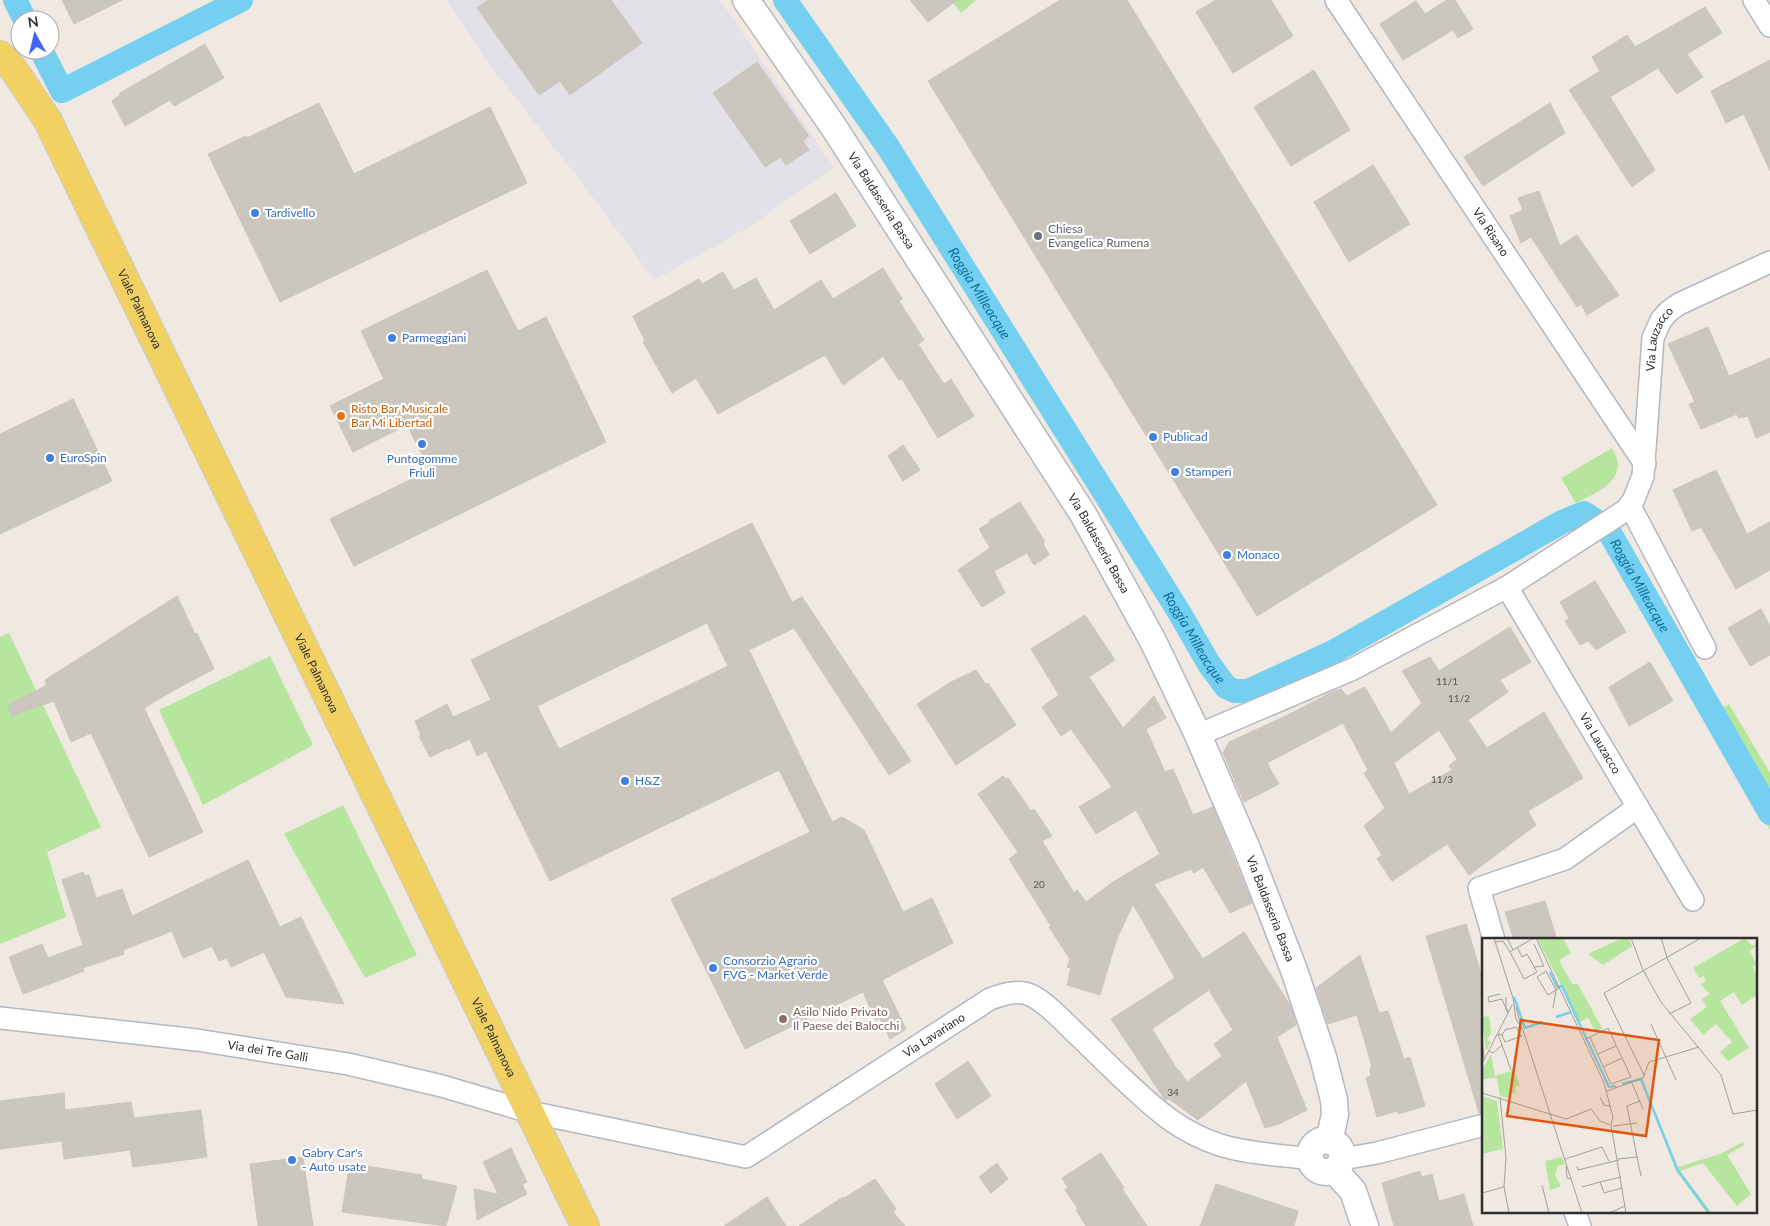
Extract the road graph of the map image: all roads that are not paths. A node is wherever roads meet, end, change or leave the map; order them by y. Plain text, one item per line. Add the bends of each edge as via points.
1 (746, 0) edge
2 (1336, 0) edge
3 (1754, 0) edge
4 (1770, 26) edge
5 (0, 55) edge
6 (0, 75) edge
7 (48, 121) junction
8 (1770, 262) edge
9 (1645, 464) junction
10 (1624, 512) junction
11 (1507, 587) junction
12 (1705, 648) dead end
13 (1198, 735) junction
14 (1638, 807) junction
15 (1693, 900) dead end
16 (1493, 938) edge
17 (0, 1018) edge
18 (530, 1112) junction
19 (1482, 1126) edge
20 (1335, 1157) junction
21 (1311, 1159) joint
22 (1576, 1214) edge
23 (585, 1226) edge
24 (1365, 1226) edge
25 (1580, 1226) edge

1 - 13 street, Via Baldasseria Bassa via 833,126 1083,514 1153,641
2 - 9 street, Via Risano
3 - 4 street
5 - 7 main road, Viale Palmanova
6 - 7 main road, Viale Palmanova
7 - 18 main road, Viale Palmanova
8 - 9 street, Via Lauzacco via 1679,304 1656,328 1651,351
9 - 10 street, Via Lauzacco via 1643,476
10 - 11 street
10 - 12 street
11 - 13 street via 1353,669
11 - 14 street, Via Lauzacco
13 - 20 street, Via Baldasseria Bassa via 1294,970 1323,1057 1335,1108
14 - 15 street, Via Lauzacco
14 - 16 street via 1565,859 1479,888
17 - 18 street, Via dei Tre Galli via 197,1040 348,1064 442,1086
18 - 21 street, Via Lavariano via 746,1157 990,999 1018,992 1041,1000 1170,1122 1221,1146
18 - 23 main road, Viale Palmanova
19 - 20 street via 1377,1153
20 - 21 street via 1318,1143 1311,1152
20 - 24 street via 1353,1191
22 - 25 street

